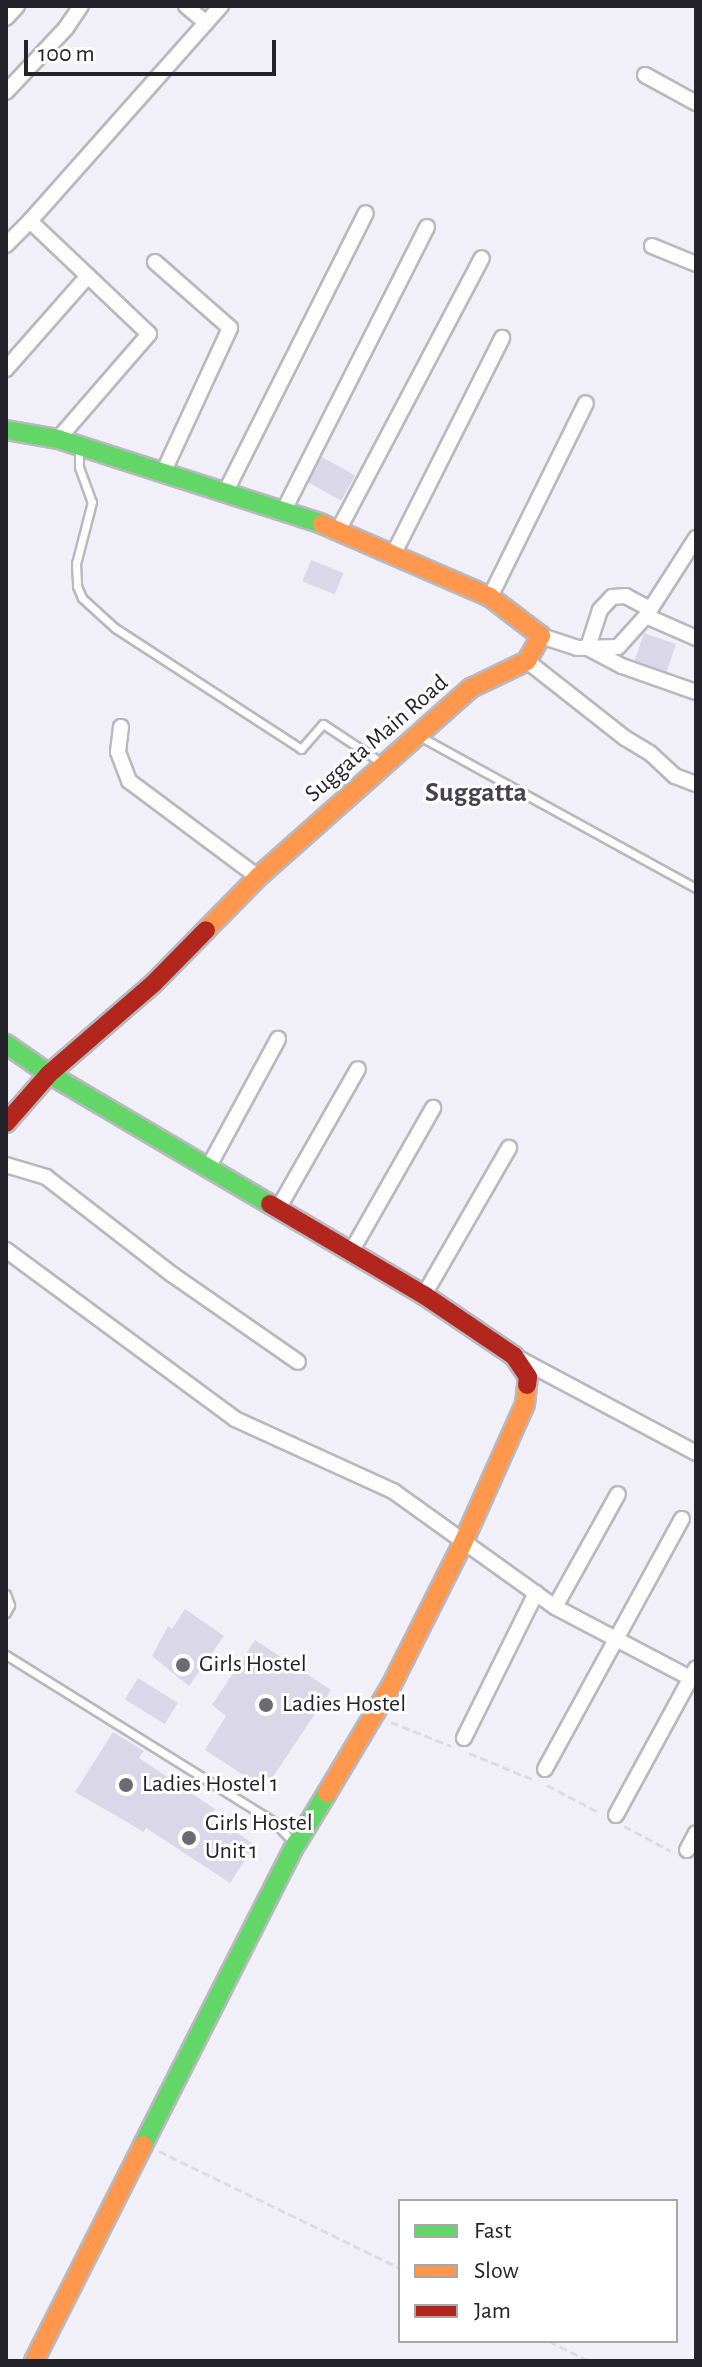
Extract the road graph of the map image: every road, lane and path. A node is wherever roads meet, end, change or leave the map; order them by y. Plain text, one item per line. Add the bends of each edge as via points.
1 (17, 6) edge
2 (81, 6) edge
3 (186, 6) edge
4 (221, 6) edge
5 (6, 18) edge
6 (206, 23) junction
7 (645, 75) dead end
8 (6, 92) edge
9 (696, 103) edge
10 (366, 213) dead end
11 (30, 221) junction
12 (427, 227) dead end
13 (6, 245) edge
14 (652, 246) dead end
15 (482, 258) dead end
16 (155, 262) dead end
17 (696, 264) edge
18 (88, 276) junction
19 (502, 338) dead end
20 (6, 369) edge
21 (586, 403) dead end
22 (6, 430) edge
23 (58, 439) junction
24 (79, 446) junction
25 (163, 473) junction
26 (225, 493) junction
27 (284, 510) junction
28 (339, 529) junction
29 (696, 537) edge
30 (394, 553) junction
31 (490, 597) junction
32 (648, 613) junction
33 (541, 636) junction
34 (696, 638) edge
35 (588, 648) junction
36 (527, 661) junction
37 (696, 692) edge
38 (121, 727) dead end
39 (419, 736) junction
40 (383, 764) junction
41 (696, 784) edge
42 (258, 877) junction
43 (696, 888) edge
44 (278, 1039) dead end
45 (6, 1044) edge
46 (358, 1069) dead end
47 (49, 1074) junction
48 (433, 1108) dead end
49 (6, 1123) edge
50 (509, 1148) dead end
51 (6, 1165) edge
52 (208, 1168) junction
53 (278, 1209) junction
54 (6, 1250) edge
55 (351, 1252) junction
56 (424, 1295) junction
57 (514, 1356) junction
58 (298, 1362) dead end
59 (696, 1453) edge
60 (618, 1494) dead end
61 (682, 1519) dead end
62 (462, 1545) junction
63 (536, 1593) junction
64 (6, 1594) edge
65 (555, 1607) junction
66 (6, 1613) edge
67 (617, 1639) junction
68 (6, 1655) edge
69 (694, 1675) edge
70 (372, 1714) junction
71 (464, 1738) dead end
72 (545, 1769) dead end
73 (616, 1819) junction
74 (696, 1833) edge
75 (296, 1844) junction
76 (680, 1852) joint
77 (144, 2144) junction
78 (398, 2267) edge
79 (553, 2343) edge
80 (34, 2361) edge
81 (589, 2361) edge

1 - 5 street
2 - 8 street
3 - 6 street
4 - 6 street
6 - 11 street
7 - 9 street
10 - 26 street
11 - 13 street
11 - 18 street
12 - 27 street
14 - 17 street
15 - 28 street
16 - 25 street via 230,328
18 - 20 street
18 - 23 street via 149,334
19 - 30 street
21 - 31 street
22 - 23 street
23 - 24 street
24 - 25 street
24 - 40 lane via 79,467 92,502 76,564 82,598 115,628 301,749 323,724
25 - 26 street
26 - 27 street
27 - 28 street
28 - 30 street
29 - 32 street
30 - 31 street
31 - 33 street
32 - 34 street
32 - 35 street via 618,647
32 - 35 street via 626,596 612,597 600,610
33 - 35 street
33 - 36 street
35 - 37 street
36 - 39 street, Suggata Main Road via 471,688
36 - 41 street via 675,776
38 - 42 street via 118,752 129,781
39 - 40 street, Suggata Main Road
39 - 43 lane
40 - 42 street, Suggata Main Road
42 - 47 street, Suggata Main Road via 154,983
44 - 52 street
45 - 47 street
46 - 53 street
47 - 49 street, Suggata Main Road
47 - 52 street
48 - 55 street
50 - 56 street
51 - 58 street via 46,1177
52 - 53 street
53 - 55 street
54 - 62 street via 235,1419 393,1491
55 - 56 street
56 - 57 street
57 - 59 street
57 - 62 street via 528,1377 525,1404
60 - 65 street
61 - 67 street
62 - 63 street
62 - 70 street
63 - 65 street
63 - 71 street
64 - 66 lane
65 - 67 street
67 - 69 street
67 - 72 street
68 - 75 lane via 274,1822
69 - 73 street
70 - 73 path via 559,1790
70 - 75 street
73 - 76 path
74 - 76 street
75 - 77 street
77 - 78 path
77 - 80 street
79 - 81 path

